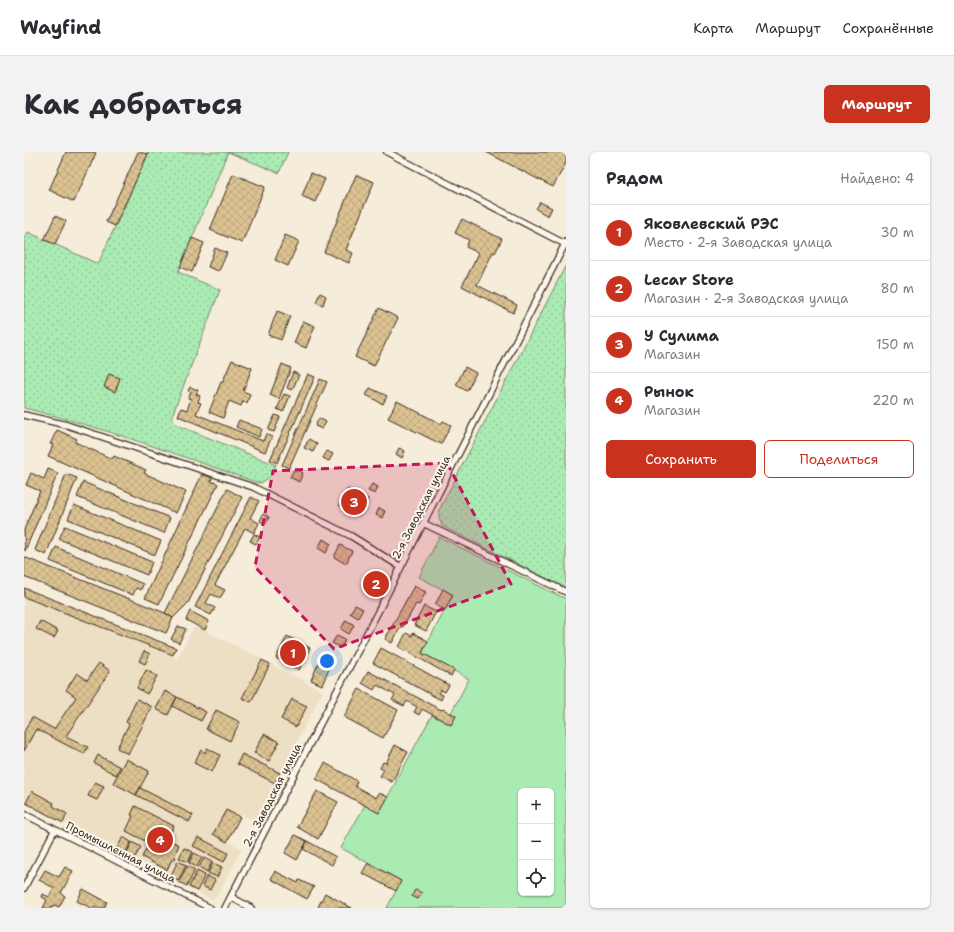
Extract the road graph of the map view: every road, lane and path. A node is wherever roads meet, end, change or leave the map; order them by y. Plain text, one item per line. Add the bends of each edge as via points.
1 (386, 152) edge
2 (565, 243) edge
3 (24, 415) edge
4 (423, 523) junction
5 (401, 567) junction
6 (566, 592) edge
7 (24, 814) edge
8 (54, 831) dead end
9 (24, 888) edge
10 (231, 897) junction
11 (210, 908) edge
12 (225, 908) edge
13 (251, 908) edge

1 - 2 street
2 - 4 street, 2-я Заводская улица
3 - 5 street via 67,426 253,487 351,536
4 - 5 street, 2-я Заводская улица
4 - 6 street
5 - 10 street, 2-я Заводская улица
7 - 11 street, Промышленная улица
8 - 9 street
10 - 12 street, 2-я Заводская улица
10 - 13 street

